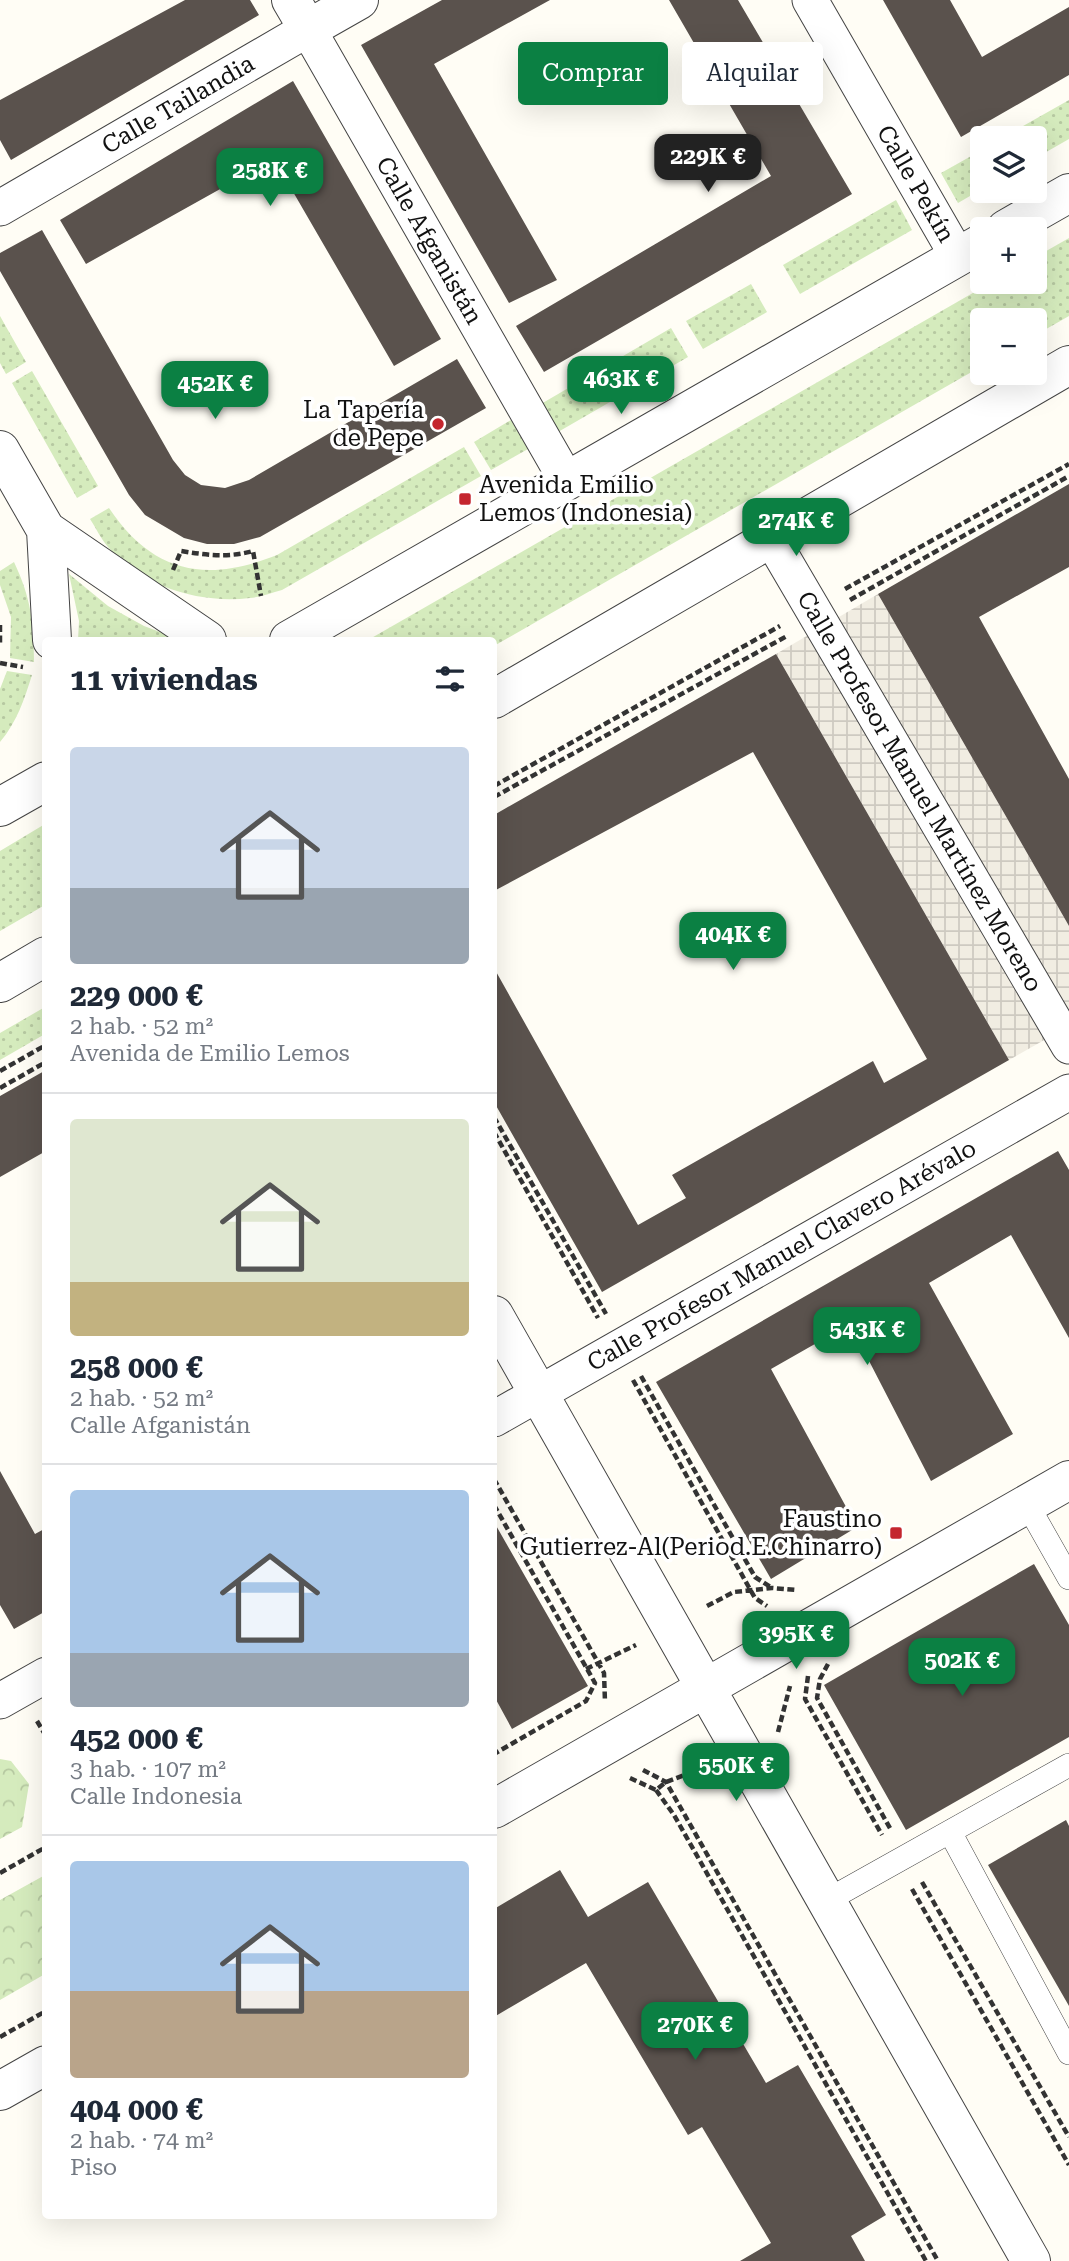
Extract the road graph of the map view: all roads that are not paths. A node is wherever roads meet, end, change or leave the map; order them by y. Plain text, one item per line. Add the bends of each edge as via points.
1 (359, 0) edge
2 (810, 0) edge
3 (300, 15) edge
4 (1069, 193) edge
5 (0, 208) edge
6 (1027, 217) edge
7 (970, 250) edge
8 (1069, 365) edge
9 (0, 450) edge
10 (568, 481) junction
11 (46, 530) junction
12 (771, 538) junction
13 (43, 637) edge
14 (203, 637) edge
15 (294, 637) edge
16 (497, 697) edge
17 (42, 782) edge
18 (0, 807) edge
19 (42, 959) edge
20 (0, 983) edge
21 (1069, 1046) edge
22 (1066, 1100) edge
23 (497, 1320) edge
24 (538, 1394) junction
25 (497, 1417) edge
26 (1069, 1480) edge
27 (1027, 1504) junction
28 (1069, 1578) edge
29 (42, 1677) edge
30 (705, 1688) junction
31 (0, 1701) edge
32 (1066, 1773) edge
33 (497, 1807) edge
34 (950, 1832) junction
35 (826, 1901) junction
36 (1069, 2053) edge
37 (42, 2067) edge
38 (0, 2091) edge
39 (1031, 2261) edge

1 - 3 street, Calle Tailandia
2 - 7 street, Calle Pekín
3 - 5 street, Calle Tailandia
3 - 10 street, Calle Afganistán
4 - 6 street
7 - 10 street
8 - 12 street
9 - 11 street
10 - 15 street
11 - 13 street
11 - 14 street
12 - 16 street
12 - 21 street, Calle Profesor Manuel Martínez Moreno
17 - 18 street
19 - 20 street
22 - 24 street, Calle Profesor Manuel Clavero Arévalo
23 - 24 street
24 - 25 street, Calle Profesor Manuel Clavero Arévalo
24 - 30 street
26 - 27 street
27 - 28 lane
27 - 30 street
29 - 31 street
30 - 33 street
30 - 35 street
32 - 34 lane
34 - 35 lane via 906,1867
34 - 36 lane
35 - 39 street
37 - 38 street

